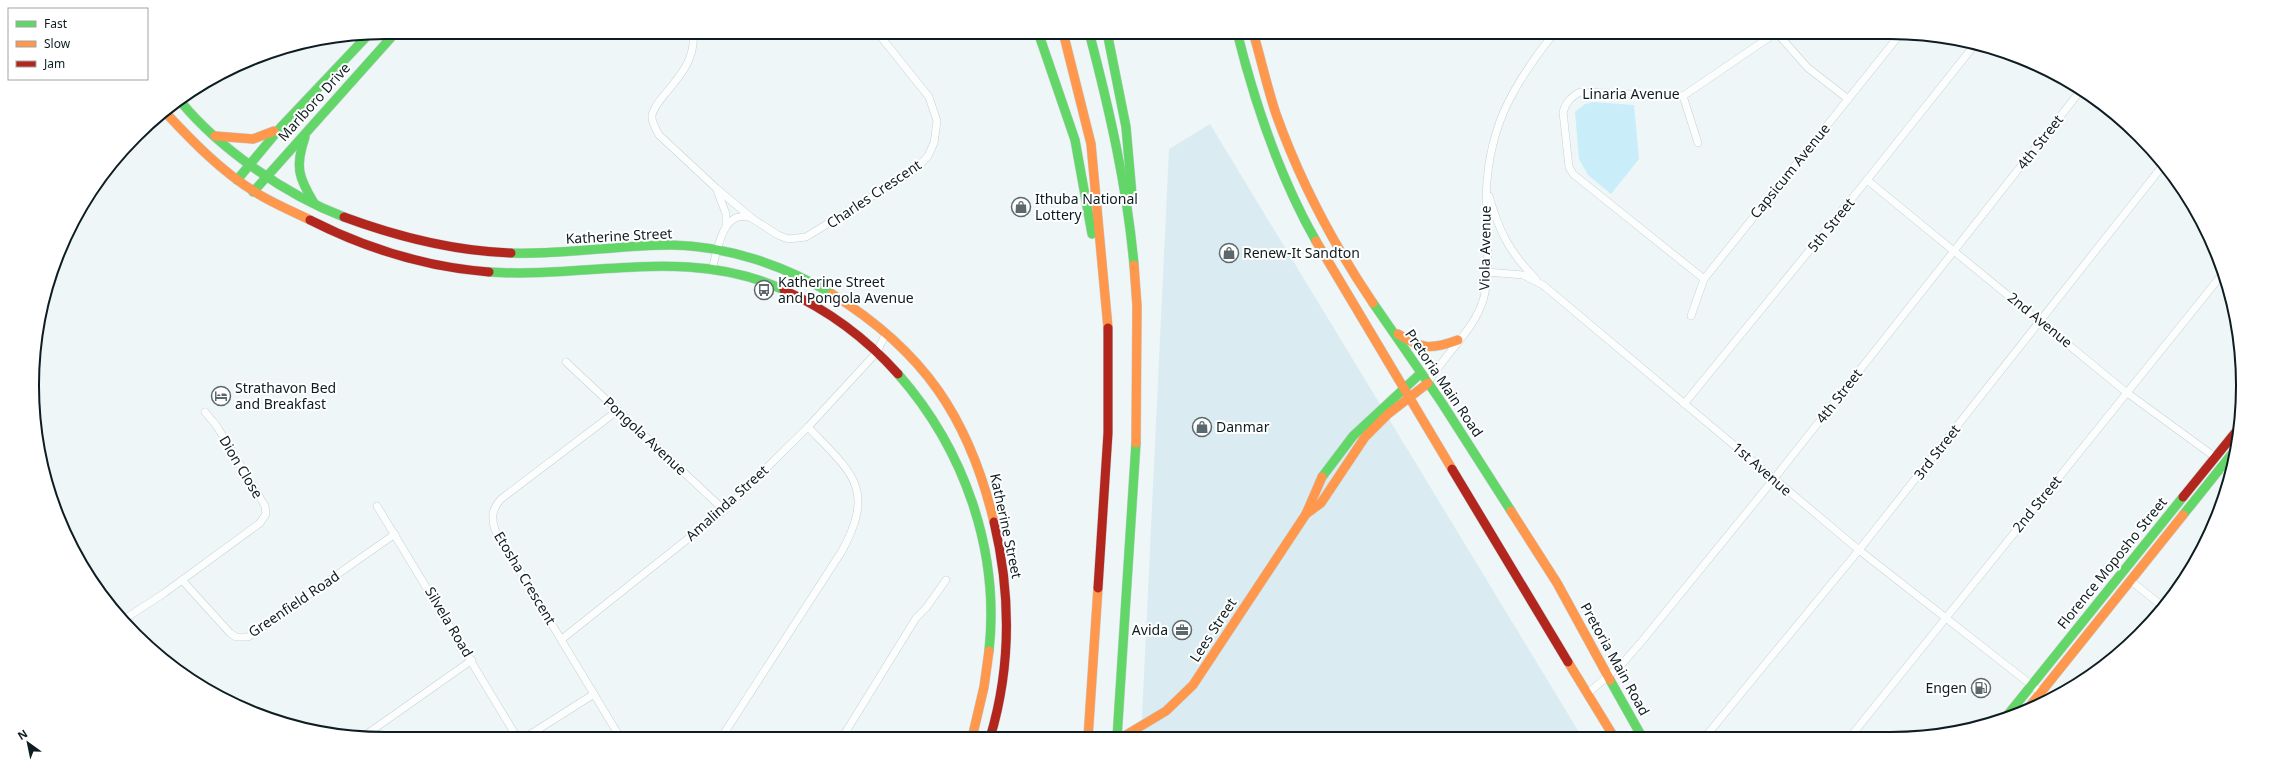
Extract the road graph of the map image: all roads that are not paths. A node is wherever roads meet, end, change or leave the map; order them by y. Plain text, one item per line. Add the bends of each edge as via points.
1 (390, 39) edge
2 (693, 39) edge
3 (883, 39) edge
4 (1040, 39) edge
5 (1065, 39) edge
6 (1091, 39) edge
7 (1108, 39) edge
8 (1239, 39) edge
9 (1255, 39) edge
10 (1549, 39) edge
11 (1766, 39) edge
12 (1782, 39) edge
13 (1897, 39) edge
14 (363, 40) edge
15 (1971, 49) edge
16 (2078, 94) edge
17 (1683, 96) junction
18 (1848, 99) junction
19 (183, 104) edge
20 (169, 116) edge
21 (281, 127) junction
22 (306, 133) junction
23 (215, 136) junction
24 (1698, 143) dead end
25 (250, 164) junction
26 (2160, 169) edge
27 (267, 176) junction
28 (237, 180) junction
29 (1867, 180) junction
30 (1486, 186) junction
31 (716, 188) junction
32 (253, 192) junction
33 (314, 204) junction
34 (753, 219) junction
35 (1130, 219) junction
36 (726, 227) junction
37 (718, 249) junction
38 (1954, 251) junction
39 (1103, 257) junction
40 (712, 269) junction
41 (1487, 272) junction
42 (2219, 278) edge
43 (1704, 279) junction
44 (1543, 285) junction
45 (1691, 316) dead end
46 (2040, 320) junction
47 (1390, 326) junction
48 (886, 333) junction
49 (1458, 340) junction
50 (877, 352) junction
51 (566, 362) dead end
52 (1436, 367) junction
53 (1421, 373) junction
54 (1428, 383) junction
55 (1403, 388) junction
56 (2126, 392) junction
57 (1409, 397) junction
58 (1684, 404) junction
59 (617, 411) junction
60 (205, 412) dead end
61 (808, 427) junction
62 (2232, 436) edge
63 (2215, 457) junction
64 (2227, 460) edge
65 (2222, 467) junction
66 (2225, 470) edge
67 (1773, 480) junction
68 (377, 506) dead end
69 (724, 510) junction
70 (1306, 514) junction
71 (395, 534) junction
72 (1859, 550) junction
73 (182, 580) junction
74 (946, 580) dead end
75 (2131, 582) junction
76 (2158, 603) edge
77 (128, 617) edge
78 (1947, 617) junction
79 (562, 639) junction
80 (472, 660) junction
81 (1608, 677) junction
82 (2033, 684) junction
83 (1588, 693) junction
84 (594, 694) junction
85 (2045, 695) edge
86 (2012, 710) edge
87 (371, 731) edge
88 (514, 732) edge
89 (534, 732) edge
90 (617, 732) edge
91 (725, 732) edge
92 (846, 732) edge
93 (974, 732) edge
94 (991, 732) edge
95 (1088, 732) edge
96 (1117, 732) edge
97 (1132, 732) edge
98 (1611, 732) edge
99 (1639, 732) edge
100 (1709, 732) edge
101 (1854, 732) edge

1 - 22 main road, Marlboro Drive
2 - 31 street, Charles Crescent via 694,52 682,76 658,103 652,116 659,135
3 - 34 street, Charles Crescent via 929,98 935,111 937,128 928,156 915,170 806,237 788,239
4 - 39 main road via 1075,140 1093,240
5 - 39 main road via 1091,144
6 - 35 main road via 1105,93
7 - 35 main road via 1126,127 1132,192
8 - 55 main road via 1256,102 1286,181 1345,292
9 - 47 main road, Pretoria Main Road via 1268,90 1301,177 1321,218 1365,292
10 - 30 street, Viola Avenue via 1511,94 1494,136
11 - 17 street, Linaria Avenue
12 - 18 street via 1808,68
13 - 18 street, Capsicum Avenue
14 - 21 main road, Marlboro Drive
15 - 29 street, 5th Street
16 - 38 street, 4th Street
17 - 24 street
17 - 43 street, Linaria Avenue via 1585,92 1572,96 1563,112 1568,159 1569,166 1578,180
18 - 43 street, Capsicum Avenue
19 - 23 main road, Katherine Street
20 - 28 main road, Katherine Street
21 - 23 main road via 258,139
21 - 25 main road, Marlboro Drive
22 - 27 main road, Marlboro Drive
22 - 33 main road via 297,169
23 - 25 main road, Katherine Street
25 - 27 main road, Katherine Street
25 - 28 main road, Marlboro Drive
26 - 46 street, 3rd Street
27 - 32 main road, Marlboro Drive
27 - 33 main road, Katherine Street
28 - 32 main road, Katherine Street
29 - 38 street, 2nd Avenue
29 - 58 street, 5th Street
30 - 41 street, Viola Avenue
30 - 44 street, Viola Avenue via 1507,245
31 - 34 street, Charles Crescent
31 - 36 street, Charles Crescent via 726,214
32 - 40 main road, Katherine Street via 337,234 377,250 431,264 479,271 537,273 648,264
33 - 37 main road, Katherine Street via 344,219 386,233 459,250 542,254 628,246
34 - 36 street via 738,216
35 - 96 main road via 1137,306 1136,443
36 - 37 street, Charles Crescent
37 - 40 street, Charles Crescent
37 - 48 main road, Katherine Street via 799,277 840,298
38 - 46 street, 2nd Avenue
38 - 67 street, 4th Street
39 - 95 main road via 1108,317 1108,433
40 - 50 main road, Katherine Street via 749,277 807,301 853,329
41 - 44 street, 1st Avenue via 1523,275
41 - 49 street, Viola Avenue via 1481,306
42 - 56 street, 2nd Street
43 - 45 street, Capsicum Avenue
44 - 58 street, 1st Avenue
46 - 56 street, 2nd Avenue
46 - 72 street, 3rd Street
47 - 49 main road via 1411,343 1428,349 1436,349
47 - 53 main road, Pretoria Main Road
48 - 50 street, Amalinda Street
48 - 94 main road, Katherine Street via 921,368 945,398 974,454 985,483 1001,562 1006,602 1007,642 1004,679
49 - 52 street, Viola Avenue
50 - 61 street, Amalinda Street
50 - 93 main road, Katherine Street via 908,382 935,420 956,460 980,525 986,552 991,616 985,682 980,716
51 - 59 street, Pongola Avenue
52 - 53 street, Viola Avenue
52 - 54 street, Viola Avenue
53 - 54 main road, Pretoria Main Road
53 - 55 main road, Lees Street
54 - 57 main road, Lees Street
54 - 81 main road, Pretoria Main Road via 1557,583
55 - 57 main road
55 - 70 main road, Lees Street via 1351,436 1311,496
56 - 63 street, 2nd Avenue
56 - 78 street, 2nd Street
57 - 70 main road, Lees Street via 1365,437 1321,503
57 - 83 main road
58 - 67 street, 1st Avenue
59 - 69 street, Pongola Avenue
59 - 79 street, Etosha Crescent via 501,499 493,512 495,530
60 - 73 street, Dion Close via 216,425 261,499 266,514 260,523
61 - 69 street, Amalinda Street
61 - 91 street via 839,459 852,478 859,502 855,524 842,552
62 - 63 main road, Florence Moposho Street
63 - 82 main road, Florence Moposho Street
64 - 65 main road, Florence Moposho Street
65 - 66 street
65 - 75 main road, Florence Moposho Street
67 - 72 street, 1st Avenue
67 - 81 street, 4th Street via 1642,641
68 - 71 street, Silvela Road
69 - 79 street, Amalinda Street
70 - 97 main road, Lees Street via 1202,674 1187,692 1157,718
71 - 73 street, Greenfield Road via 248,637 236,637 230,633
71 - 80 street, Silvela Road
72 - 78 street, 1st Avenue
72 - 100 street, 3rd Street
73 - 77 street
74 - 92 street via 916,618
75 - 76 street
75 - 85 main road, Florence Moposho Street
78 - 82 street, 1st Avenue
78 - 101 street, 2nd Street
79 - 84 street, Etosha Crescent
80 - 87 street
80 - 88 street, Silvela Road
81 - 83 street, 4th Street
81 - 99 main road, Pretoria Main Road
82 - 85 street, 1st Avenue
82 - 86 main road, Florence Moposho Street
83 - 98 main road
84 - 89 street
84 - 90 street, Etosha Crescent

